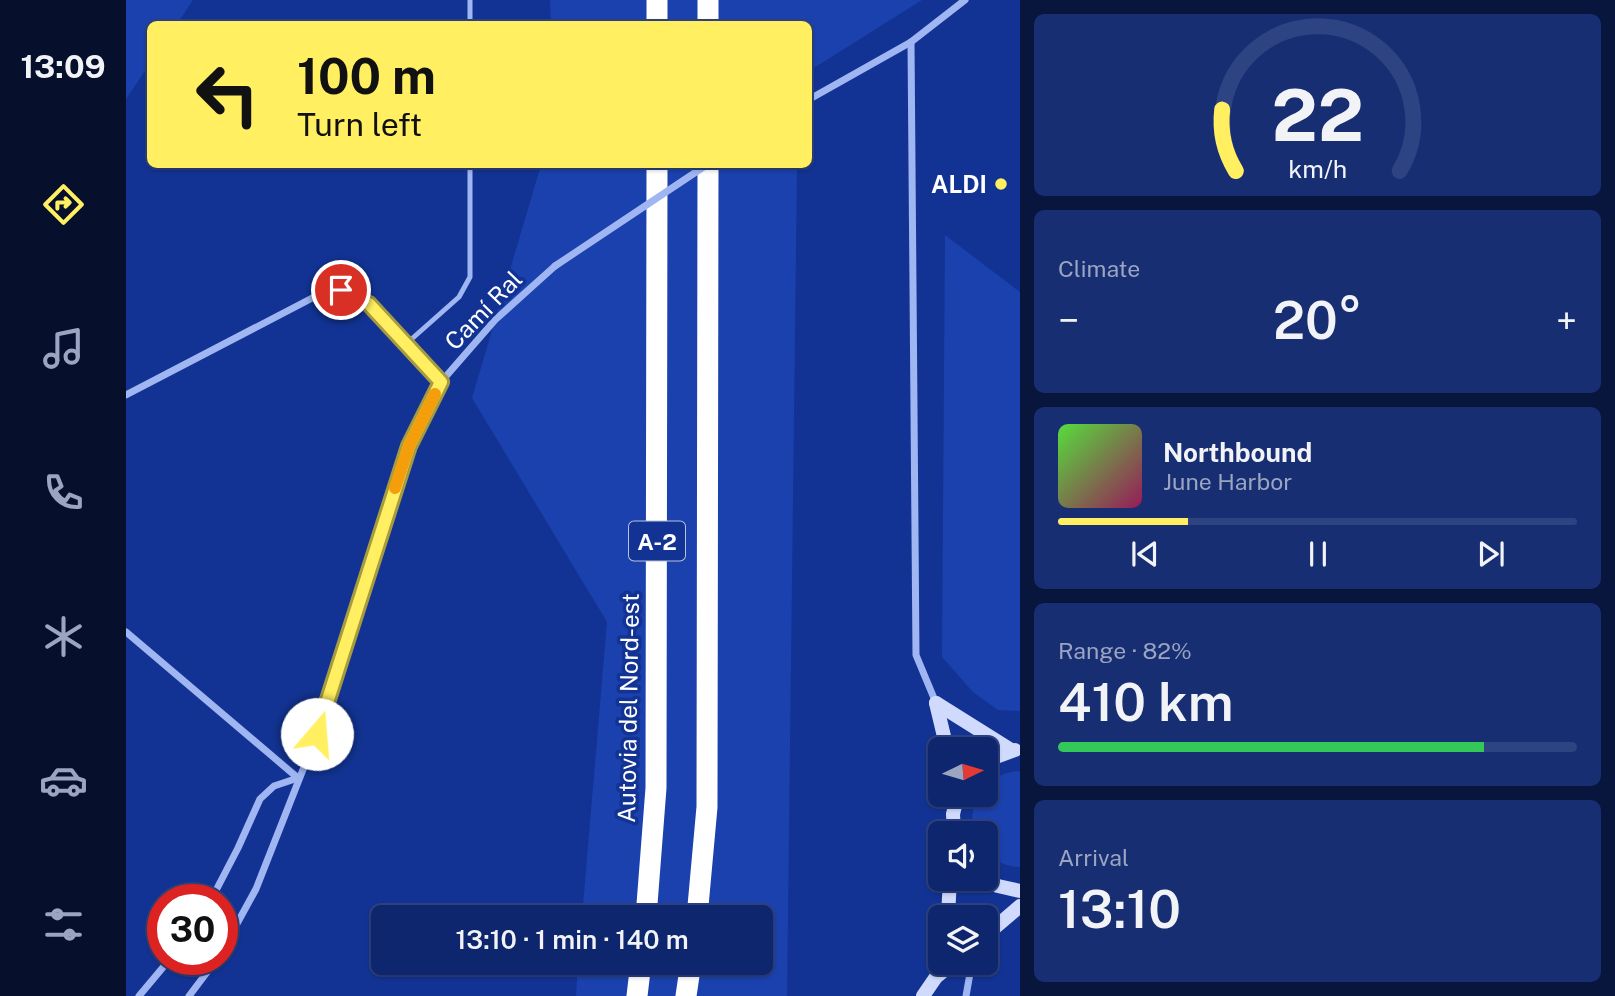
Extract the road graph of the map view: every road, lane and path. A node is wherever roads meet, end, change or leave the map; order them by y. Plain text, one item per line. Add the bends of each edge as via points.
1 (470, 0) edge
2 (657, 0) edge
3 (708, 0) edge
4 (965, 0) edge
5 (470, 21) edge
6 (657, 21) edge
7 (708, 21) edge
8 (911, 42) junction
9 (812, 98) edge
10 (470, 168) edge
11 (657, 168) edge
12 (702, 168) edge
13 (708, 168) edge
14 (406, 344) junction
15 (441, 382) junction
16 (126, 395) edge
17 (126, 632) edge
18 (936, 703) junction
19 (944, 737) edge
20 (1016, 750) edge
21 (998, 756) edge
22 (298, 778) junction
23 (219, 884) edge
24 (998, 886) edge
25 (1020, 891) edge
26 (647, 905) edge
27 (698, 905) edge
28 (1020, 905) edge
29 (238, 922) edge
30 (998, 924) edge
31 (157, 975) edge
32 (204, 975) edge
33 (639, 975) edge
34 (689, 975) edge
35 (935, 975) edge
36 (970, 975) edge
37 (139, 996) edge
38 (189, 996) edge
39 (637, 996) edge
40 (686, 996) edge
41 (923, 996) edge
42 (966, 996) edge

1 - 5 lane
2 - 6 highway
3 - 7 highway
4 - 8 street
8 - 9 street
8 - 18 street via 916,655
10 - 14 lane via 470,277 459,297
11 - 26 highway, Autovia del Nord-est / A-2 via 656,788
12 - 15 street, Camí Ral, bridge via 555,266 495,320
13 - 27 highway, A-2 via 707,807
14 - 15 street
14 - 16 street via 369,304 341,290 318,295
15 - 22 street, Camí Ral via 409,446 317,734
17 - 22 street
18 - 19 main road
18 - 20 main road
20 - 21 main road
22 - 23 street via 274,786 260,799
22 - 29 street, Camí Ral via 256,889
24 - 25 main road
28 - 30 main road
31 - 37 street
32 - 38 street
33 - 39 highway
34 - 40 highway
35 - 41 main road
36 - 42 street

